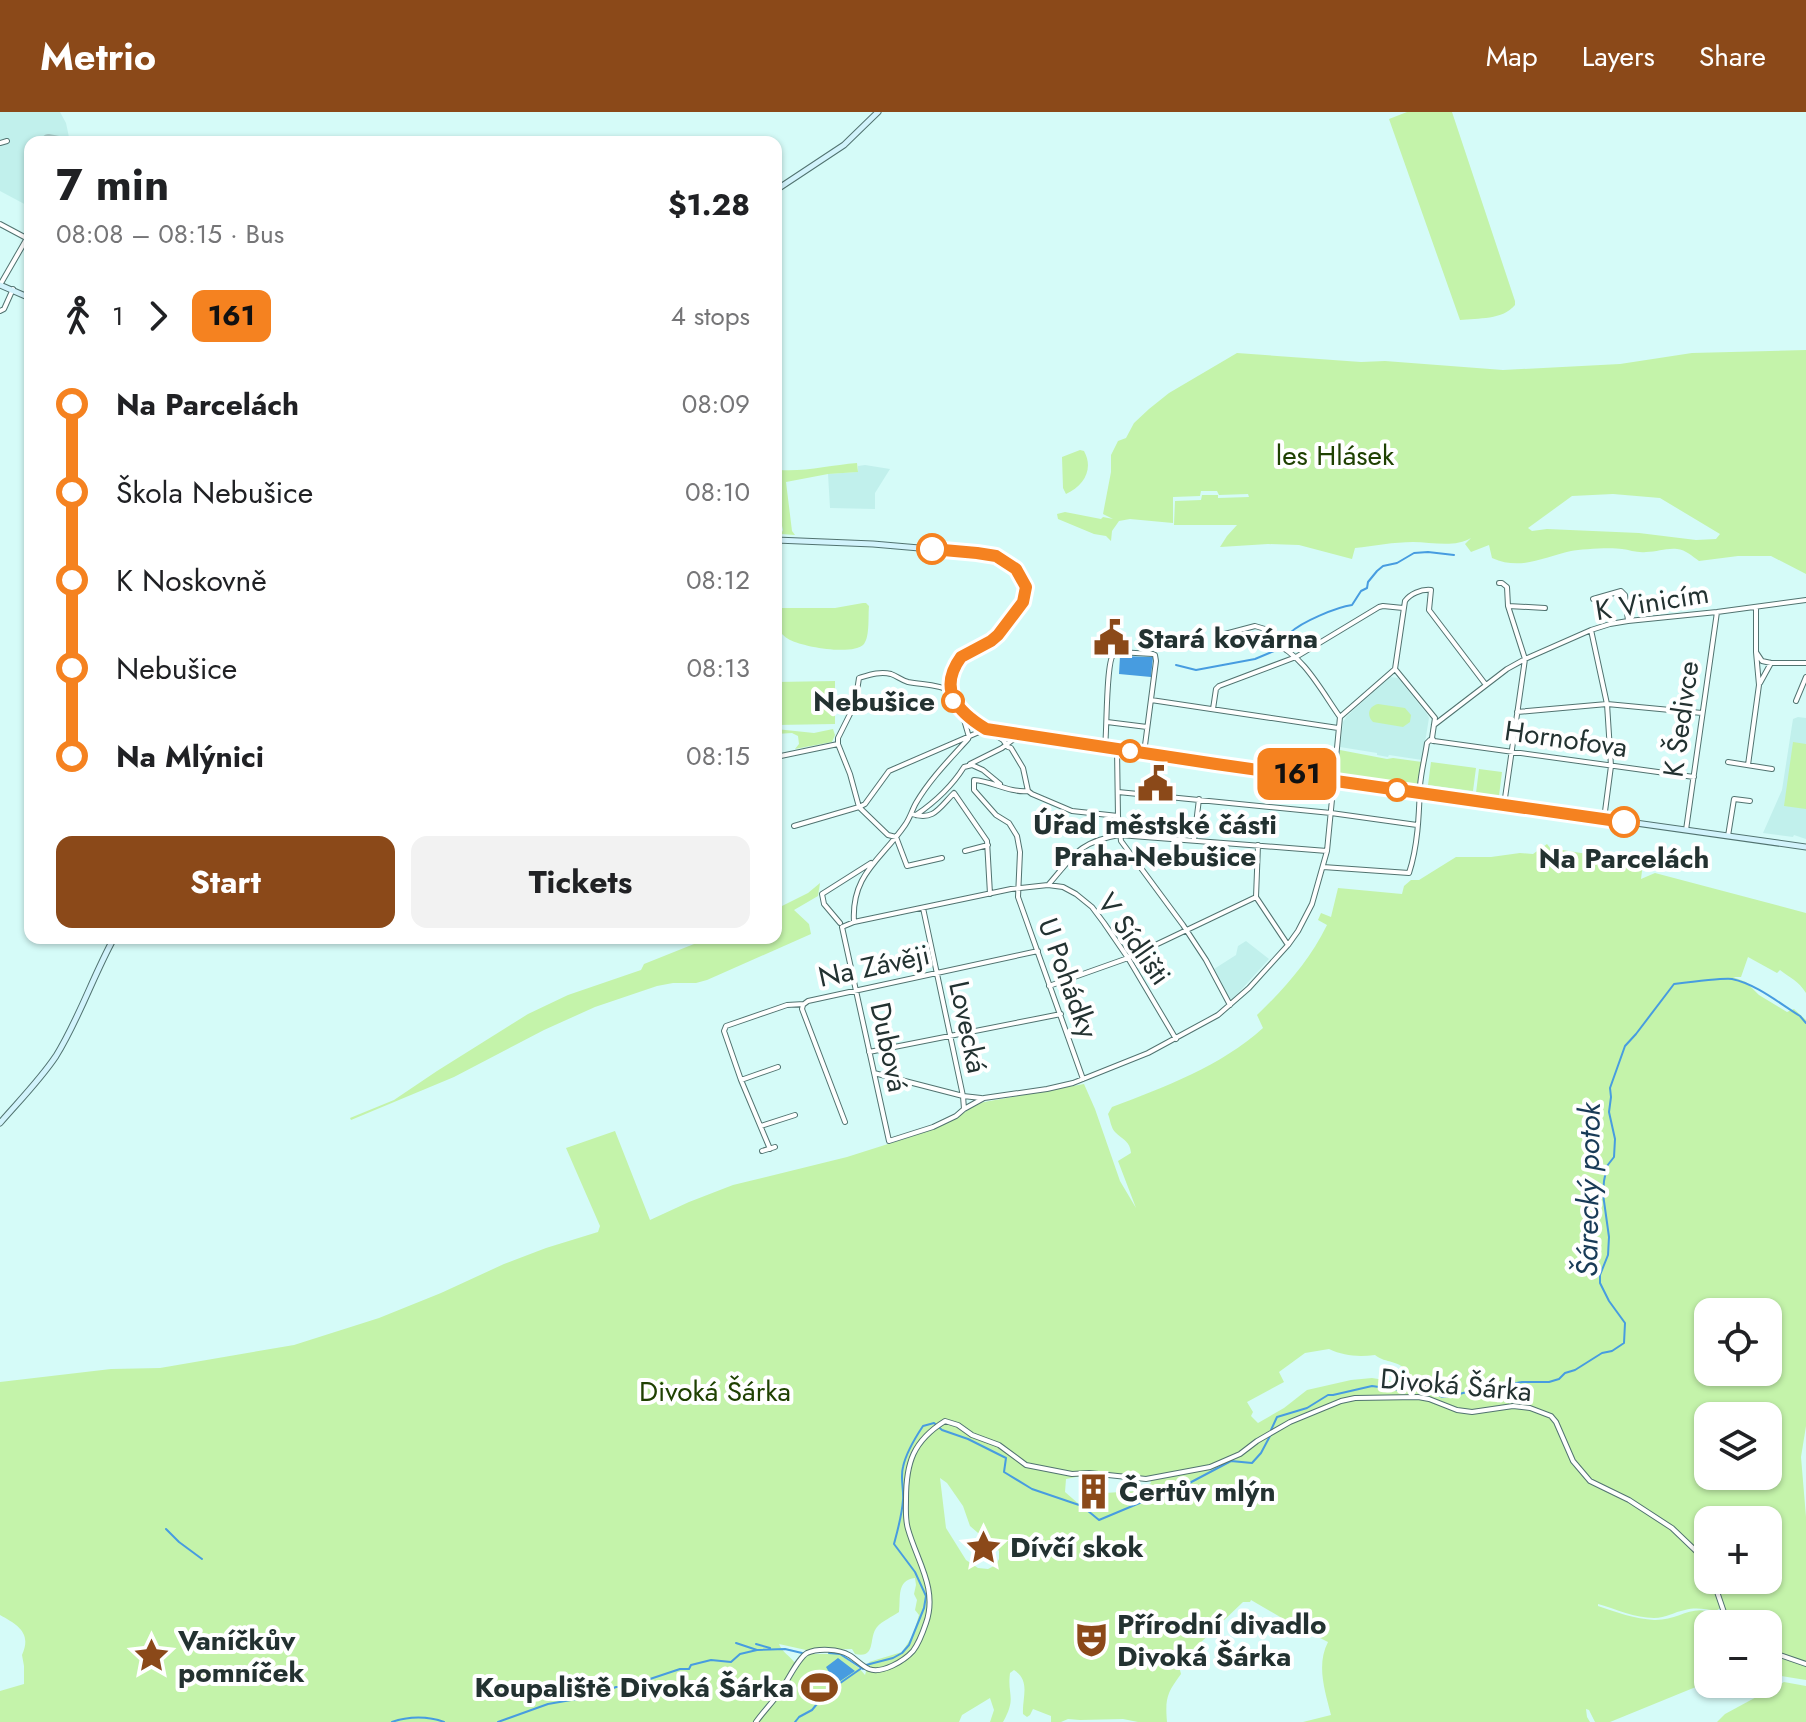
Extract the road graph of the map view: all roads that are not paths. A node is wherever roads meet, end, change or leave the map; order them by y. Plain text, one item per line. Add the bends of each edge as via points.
1 (878, 112) edge
2 (7, 141) dead end
3 (0, 143) edge
4 (782, 186) edge
5 (0, 224) edge
6 (24, 235) edge
7 (24, 245) edge
8 (0, 285) edge
9 (13, 289) junction
10 (24, 295) edge
11 (0, 311) edge
12 (782, 540) edge
13 (1499, 583) dead end
14 (1593, 599) dead end
15 (1806, 600) edge
16 (1508, 606) junction
17 (1403, 608) junction
18 (1545, 608) dead end
19 (1756, 608) junction
20 (1717, 612) junction
21 (1628, 621) junction
22 (1591, 630) junction
23 (1221, 635) dead end
24 (1756, 652) junction
25 (1296, 657) junction
26 (1525, 659) junction
27 (1771, 663) junction
28 (1806, 663) edge
29 (1395, 669) junction
30 (1806, 677) edge
31 (1486, 685) junction
32 (1759, 685) junction
33 (951, 691) junction
34 (1150, 700) junction
35 (1796, 701) dead end
36 (1607, 704) junction
37 (1213, 709) junction
38 (962, 712) junction
39 (1517, 712) junction
40 (1703, 713) junction
41 (1340, 717) junction
42 (1107, 722) junction
43 (1434, 725) junction
44 (1147, 727) junction
45 (1338, 728) junction
46 (986, 729) junction
47 (1019, 735) junction
48 (969, 737) junction
49 (1434, 741) junction
50 (838, 744) junction
51 (1006, 744) junction
52 (1105, 747) junction
53 (1117, 749) junction
54 (1511, 752) junction
55 (1144, 753) junction
56 (782, 756) edge
57 (1728, 762) dead end
58 (1748, 765) junction
59 (1611, 766) junction
60 (964, 767) junction
61 (1772, 769) dead end
62 (1694, 777) junction
63 (1333, 780) junction
64 (1002, 786) junction
65 (1028, 791) junction
66 (1118, 792) junction
67 (1421, 793) junction
68 (1199, 799) junction
69 (1750, 801) dead end
70 (1504, 805) junction
71 (859, 807) junction
72 (1331, 813) junction
73 (914, 814) junction
74 (1118, 816) junction
75 (1604, 819) junction
76 (1417, 825) junction
77 (794, 826) dead end
78 (1686, 830) junction
79 (1119, 835) junction
80 (1728, 836) junction
81 (896, 837) junction
82 (1194, 840) junction
83 (988, 845) junction
84 (1258, 845) junction
85 (1806, 847) edge
86 (965, 851) dead end
87 (1327, 851) junction
88 (942, 858) dead end
89 (873, 862) junction
90 (1323, 867) junction
91 (1048, 885) junction
92 (1017, 889) junction
93 (990, 894) junction
94 (1256, 897) junction
95 (923, 907) junction
96 (854, 922) junction
97 (840, 923) dead end
98 (1186, 930) junction
99 (111, 944) edge
100 (1288, 945) junction
101 (1038, 951) junction
102 (1128, 958) junction
103 (936, 973) junction
104 (1049, 986) junction
105 (856, 991) junction
106 (804, 1004) junction
107 (1230, 1005) junction
108 (1061, 1014) junction
109 (950, 1037) junction
110 (1176, 1039) junction
111 (869, 1052) junction
112 (778, 1067) dead end
113 (874, 1073) junction
114 (1083, 1079) junction
115 (741, 1080) junction
116 (963, 1096) junction
117 (984, 1098) junction
118 (964, 1109) junction
119 (795, 1115) dead end
120 (845, 1122) dead end
121 (0, 1123) edge
122 (761, 1126) junction
123 (762, 1151) dead end
124 (1694, 1549) edge
125 (1782, 1657) edge
126 (1806, 1664) edge
127 (756, 1722) edge

1 - 4 street via 844,145
2 - 3 street
5 - 6 street
7 - 8 street
8 - 9 street
9 - 10 street
9 - 11 street
12 - 33 street via 977,553 996,556 1016,569 1026,587 1023,602 998,635 961,657
13 - 16 street via 1507,587
14 - 21 street via 1621,591
15 - 19 street, K Vinicím
16 - 18 street
16 - 26 street
17 - 25 street via 1379,607
17 - 29 street
17 - 31 street via 1409,595 1431,590 1429,610
19 - 20 street, K Vinicím
19 - 24 street
20 - 21 street, K Vinicím
20 - 40 street, K Šedivce
21 - 22 street, K Vinicím
22 - 26 street, K Vinicím
22 - 36 street
23 - 25 street via 1255,626
24 - 27 street
24 - 32 street
25 - 37 street via 1219,686
25 - 41 street
26 - 31 street, K Vinicím
26 - 39 street
27 - 28 street
27 - 32 street
29 - 41 street
29 - 43 street via 1435,718
30 - 35 street
31 - 43 street, K Vinicím
32 - 58 street
33 - 38 street
33 - 50 street via 889,673 859,678 855,704
34 - 37 street
34 - 42 street via 1155,655 1116,652
34 - 44 street
36 - 39 street
36 - 40 street
36 - 59 street
37 - 45 street
38 - 46 street
38 - 48 street
39 - 54 street
40 - 62 street, K Šedivce
41 - 45 street
42 - 44 street
42 - 52 street
43 - 49 street
44 - 55 street
45 - 63 street
46 - 47 street
46 - 48 street
46 - 51 street
47 - 51 street
47 - 52 street
48 - 71 street via 889,771
48 - 73 street via 915,804
49 - 54 street, Hornofova
49 - 67 street via 1427,743
50 - 56 street
50 - 71 street
51 - 60 street
51 - 65 street via 1023,768
52 - 53 street
53 - 55 street
53 - 66 street
54 - 59 street, Hornofova
54 - 70 street
55 - 63 street
57 - 58 street
58 - 61 street
59 - 62 street, Hornofova
59 - 75 street
60 - 64 street via 983,770
60 - 73 street via 928,807
62 - 78 street, K Šedivce
63 - 67 street
63 - 72 street
64 - 65 street
64 - 92 street via 974,780 974,790 1017,836
65 - 74 street via 1072,811
66 - 68 street
66 - 74 street
67 - 70 street
67 - 76 street
68 - 72 street
68 - 82 street
69 - 80 street via 1734,799
70 - 75 street
71 - 77 street
71 - 81 street
72 - 76 street
72 - 87 street
73 - 81 street
73 - 83 street via 932,815 954,793
74 - 79 street
75 - 78 street
76 - 90 street via 1409,873
78 - 80 street
79 - 82 street
79 - 91 street via 1080,849
79 - 98 street
80 - 85 street
81 - 88 street via 908,867
81 - 89 street
82 - 84 street
83 - 86 street
83 - 93 street
84 - 87 street
84 - 94 street
87 - 90 street
89 - 96 street via 854,898
89 - 97 street via 822,894
90 - 100 street via 1312,904
91 - 92 street
91 - 102 street, V Sídlišti via 1063,887 1092,907
92 - 93 street
92 - 101 street, U Pohádky
93 - 95 street
94 - 98 street
94 - 100 street
95 - 96 street
95 - 103 street, Lovecká
96 - 105 street, Dubová via 842,929
98 - 102 street
98 - 107 street
99 - 121 street via 56,1055
100 - 107 street
101 - 103 street, Na Závěji
101 - 104 street, U Pohádky
102 - 104 street
102 - 110 street, V Sídlišti
103 - 105 street, Na Závěji
103 - 109 street, Lovecká
104 - 108 street, U Pohádky
105 - 106 street, Na Závěji
105 - 111 street, Dubová
106 - 115 street, Na Závěji via 726,1026
106 - 120 street
107 - 110 street
108 - 109 street
108 - 114 street, U Pohádky
109 - 111 street
109 - 116 street, Lovecká
110 - 114 street
111 - 113 street, Dubová
112 - 115 street
113 - 116 street
113 - 118 street, Dubová via 889,1141 933,1127
114 - 117 street
115 - 122 street
116 - 117 street
116 - 118 street, Lovecká
117 - 118 street
119 - 122 street
122 - 123 street via 772,1148
124 - 127 street, Divoká Šárka via 1651,1512 1590,1481 1573,1461 1556,1422 1530,1408 1472,1412 1418,1397 1355,1398 1290,1422 1210,1467 1146,1479 1026,1465 999,1445 945,1421 916,1447 906,1479 908,1530 930,1591 927,1620 914,1649 874,1670 843,1652 808,1653
125 - 126 street

